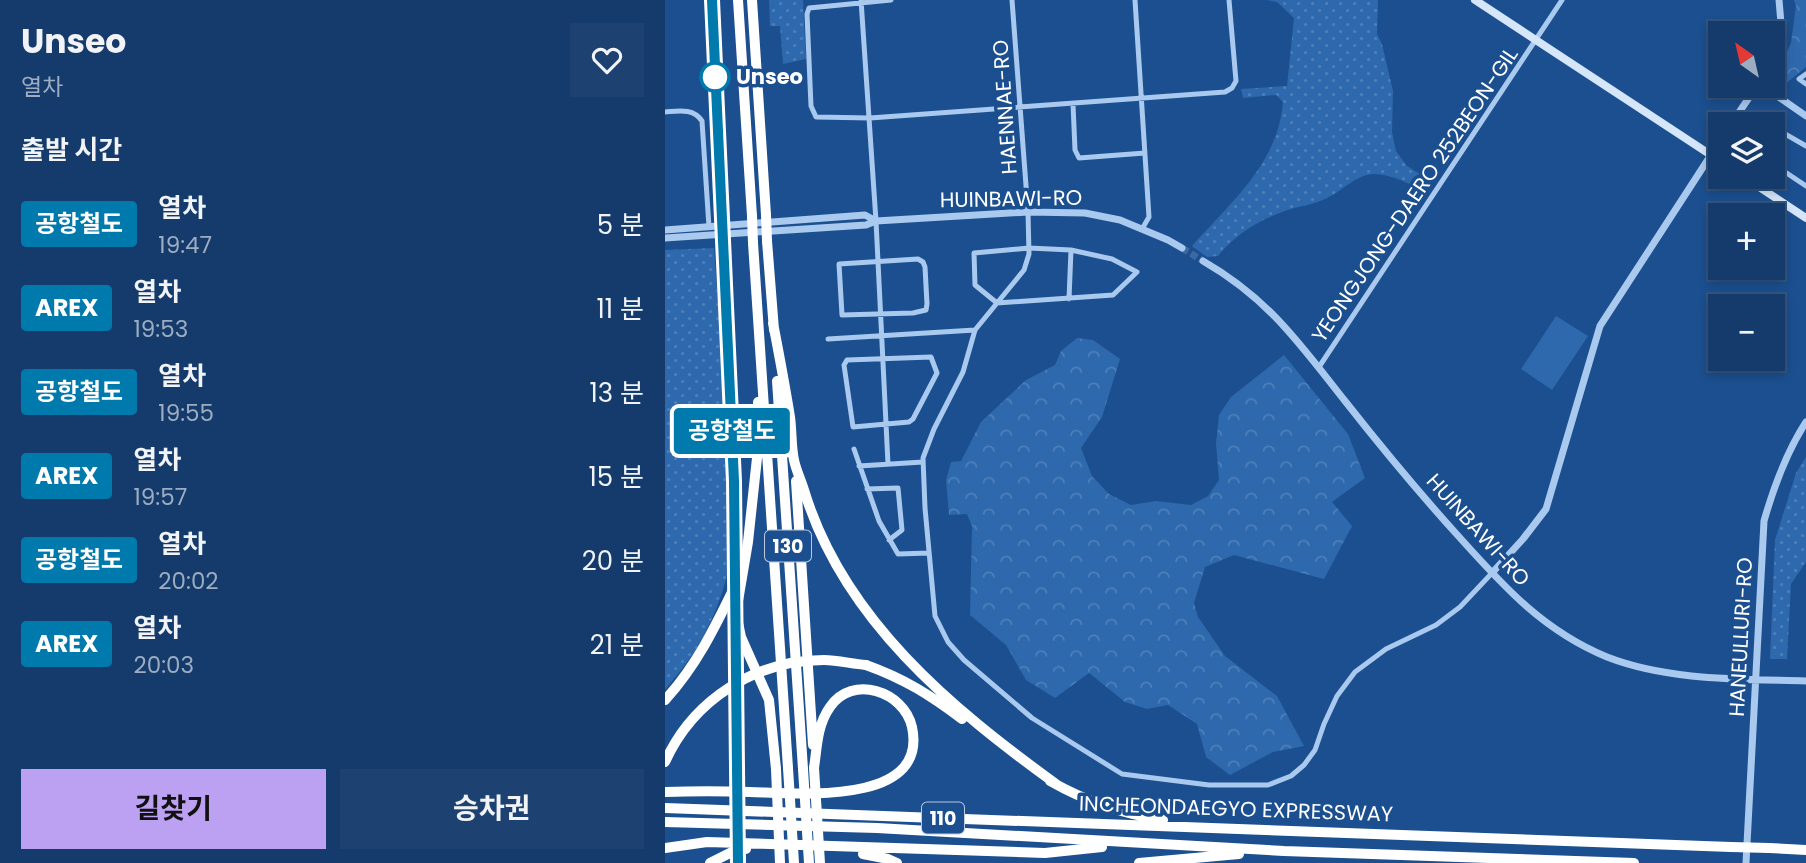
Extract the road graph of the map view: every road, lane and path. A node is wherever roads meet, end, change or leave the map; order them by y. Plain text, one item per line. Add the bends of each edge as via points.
1 (738, 0) edge
2 (752, 0) edge
3 (891, 0) edge
4 (1012, 0) edge
5 (1135, 0) edge
6 (1229, 0) edge
7 (1475, 0) edge
8 (1562, 0) edge
9 (1779, 0) edge
10 (861, 1) edge
11 (1781, 21) edge
12 (1537, 40) junction
13 (1806, 74) edge
14 (1806, 83) edge
15 (1751, 98) edge
16 (1778, 98) edge
17 (1141, 99) junction
18 (1073, 103) junction
19 (1020, 106) junction
20 (665, 112) edge
21 (1740, 112) edge
22 (1806, 116) edge
23 (870, 118) junction
24 (1785, 134) edge
25 (1806, 146) edge
26 (1145, 153) junction
27 (1708, 153) edge
28 (1708, 160) edge
29 (1785, 172) edge
30 (1806, 186) edge
31 (1762, 189) edge
32 (1028, 212) junction
33 (1806, 218) edge
34 (876, 221) junction
35 (709, 227) junction
36 (1142, 229) junction
37 (665, 230) edge
38 (665, 238) edge
39 (1029, 248) junction
40 (1182, 248) tunnel mouth
41 (1071, 250) junction
42 (878, 260) junction
43 (1203, 261) tunnel mouth
44 (1069, 299) junction
45 (997, 303) junction
46 (882, 314) junction
47 (773, 323) junction
48 (975, 330) junction
49 (882, 337) junction
50 (828, 339) dead end
51 (884, 359) junction
52 (1319, 367) junction
53 (762, 372) junction
54 (1806, 422) edge
55 (887, 424) junction
56 (854, 449) dead end
57 (794, 461) junction
58 (923, 462) junction
59 (888, 464) junction
60 (859, 466) junction
61 (867, 489) junction
62 (889, 540) junction
63 (929, 553) junction
64 (742, 571) junction
65 (1492, 573) junction
66 (1757, 679) junction
67 (1806, 681) edge
68 (665, 699) edge
69 (665, 762) edge
70 (809, 769) junction
71 (1056, 784) junction
72 (665, 792) edge
73 (665, 808) edge
74 (665, 822) edge
75 (1221, 827) junction
76 (1135, 843) junction
77 (798, 846) junction
78 (665, 848) edge
79 (1806, 850) edge
80 (1284, 851) junction
81 (710, 863) edge
82 (780, 863) edge
83 (794, 863) edge
84 (809, 863) edge
85 (820, 863) edge
86 (897, 863) edge
87 (1139, 863) edge
88 (1635, 863) edge
89 (1746, 863) edge

1 - 53 highway, 130, bridge
2 - 47 highway, 130, bridge
3 - 10 street
4 - 19 street, HAENNAE-RO
5 - 17 street
6 - 17 street via 1236,81 1232,88
7 - 12 main road
8 - 12 street, YEONGJONG-DAERO 252BEON-GIL
9 - 11 street
10 - 23 street
10 - 23 street via 809,8 811,106 821,118
12 - 27 main road
12 - 52 street, YEONGJONG-DAERO 252BEON-GIL
13 - 14 street via 1799,79
15 - 21 street
16 - 22 street
17 - 18 street
17 - 26 street
18 - 19 street
18 - 26 street via 1079,158
19 - 23 street
19 - 32 street, HAENNAE-RO
20 - 35 street via 690,111 702,121
23 - 34 street
24 - 25 street
26 - 36 street via 1149,217
28 - 65 street via 1600,326 1546,509
29 - 30 street
31 - 33 main road
32 - 34 street, HUINBAWI-RO
32 - 36 street, HUINBAWI-RO via 1085,213
32 - 39 street, HAENNAE-RO
34 - 35 street, HUINBAWI-RO via 865,215
34 - 38 street, HUINBAWI-RO
34 - 42 street
35 - 37 street, HUINBAWI-RO
36 - 40 street, HUINBAWI-RO
39 - 41 street
39 - 45 street via 1024,270
39 - 45 street via 974,253 975,285
41 - 44 street
41 - 44 street via 1112,259 1137,272 1113,295
42 - 46 street
42 - 46 street via 839,264 842,316
42 - 46 street via 923,262 927,304 926,310 913,313
43 - 52 street, HUINBAWI-RO via 1267,307
44 - 45 street
45 - 48 street
46 - 49 street
47 - 57 highway
47 - 70 highway, 130
48 - 49 street
48 - 58 street via 963,372 933,429
49 - 50 street
49 - 51 street
51 - 55 street
51 - 55 street via 847,360 844,365 853,426
51 - 55 street via 931,357 937,373 913,419
52 - 65 street, HUINBAWI-RO via 1400,470
53 - 64 highway via 757,458
53 - 83 highway, 130, bridge
54 - 66 street, HANEULLURI-RO via 1774,484 1764,521
55 - 59 street
56 - 60 street
57 - 70 highway
57 - 71 highway via 830,556 873,622 981,728
58 - 59 street
58 - 63 street
59 - 60 street
60 - 61 street
61 - 62 street
61 - 62 street via 898,488 902,530
62 - 63 street via 900,556
63 - 65 street via 939,628 964,660 1032,718 1122,774 1209,785 1268,785 1291,776 1315,750 1338,696 1356,671 1386,649 1436,625
64 - 68 highway via 706,646
64 - 82 highway, bridge via 736,613 769,700
65 - 66 street, HUINBAWI-RO via 1543,622 1609,657 1696,676
66 - 67 street, HUINBAWI-RO
66 - 89 street, HANEULLURI-RO
69 - 71 highway, bridge via 695,716 717,694 764,669 825,660 866,665 897,676 932,696 1023,766
70 - 72 highway via 822,722 841,696 871,690 896,700 905,710 912,726 909,758 888,780 867,788 828,794
70 - 84 highway, 130, bridge
70 - 85 highway, bridge
71 - 75 highway via 1114,810
73 - 75 highway, INCHEONDAEGYO EXPRESSWAY / 110
74 - 76 highway, INCHEONDAEGYO EXPRESSWAY / 110
75 - 79 highway, INCHEONDAEGYO EXPRESSWAY / 110, bridge
76 - 77 highway via 1045,853
76 - 80 highway, INCHEONDAEGYO EXPRESSWAY / 110
77 - 78 highway via 707,842
77 - 81 highway via 738,849
77 - 86 highway via 844,850
80 - 87 highway
80 - 88 highway, INCHEONDAEGYO EXPRESSWAY / 110

